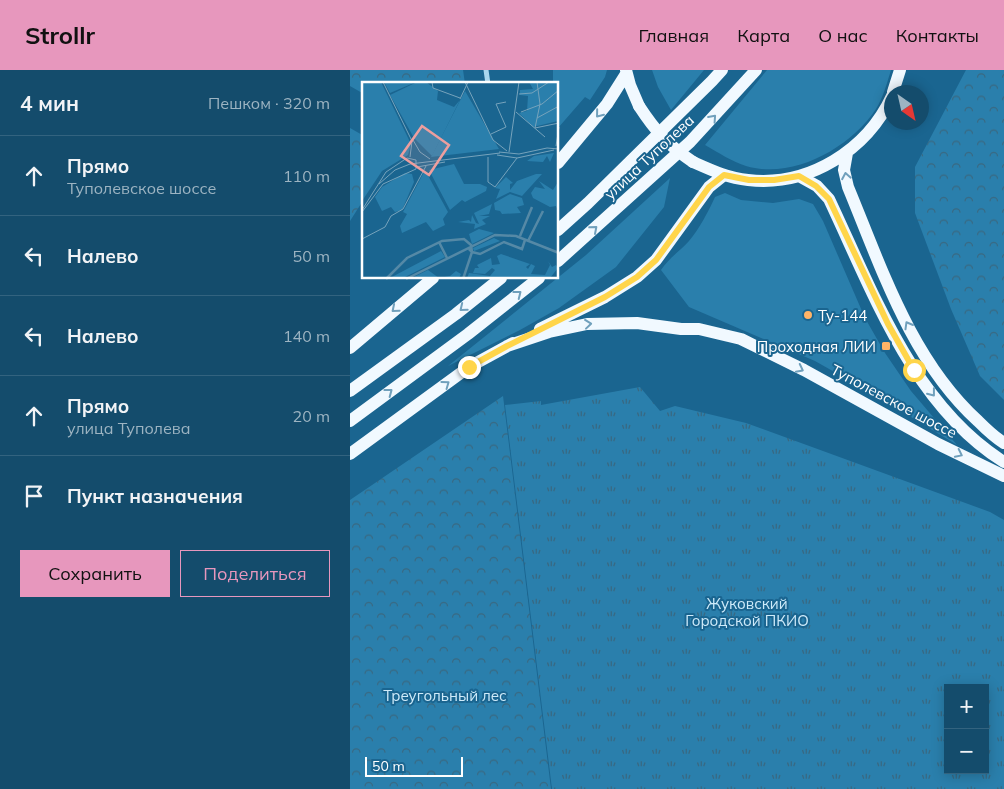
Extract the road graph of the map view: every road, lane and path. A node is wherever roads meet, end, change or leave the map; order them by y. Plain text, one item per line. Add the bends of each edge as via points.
1 (722, 70) edge
2 (756, 70) edge
3 (900, 70) edge
4 (626, 72) edge
5 (896, 85) edge
6 (884, 111) edge
7 (847, 153) junction
8 (559, 162) edge
9 (724, 175) junction
10 (799, 176) junction
11 (559, 229) edge
12 (559, 260) edge
13 (432, 279) edge
14 (500, 279) edge
15 (538, 279) edge
16 (507, 346) junction
17 (350, 348) edge
18 (350, 391) edge
19 (350, 421) edge
20 (1004, 443) edge
21 (350, 454) edge
22 (1004, 462) edge
23 (1004, 476) edge

1 - 11 main road, улица Туполева
12 -> 2 main road, улица Туполева via 690,142
3 - 5 main road
4 -> 8 main road via 607,104
4 - 9 main road, bridge via 639,106 659,135 693,162
6 - 7 main road
7 - 10 main road
20 -> 7 main road, Туполевское шоссе via 965,409 936,373 903,317 848,187 844,170
9 - 10 main road via 749,180
9 - 16 main road via 709,187 656,260 637,277 605,297
10 -> 22 main road, Туполевское шоссе via 829,199 888,324 914,370 948,414 988,452
13 -> 17 main road
14 -> 18 main road
19 -> 15 main road
21 -> 16 main road via 469,367
16 -> 23 main road, Туполевское шоссе via 549,332 595,323 699,329 741,339

